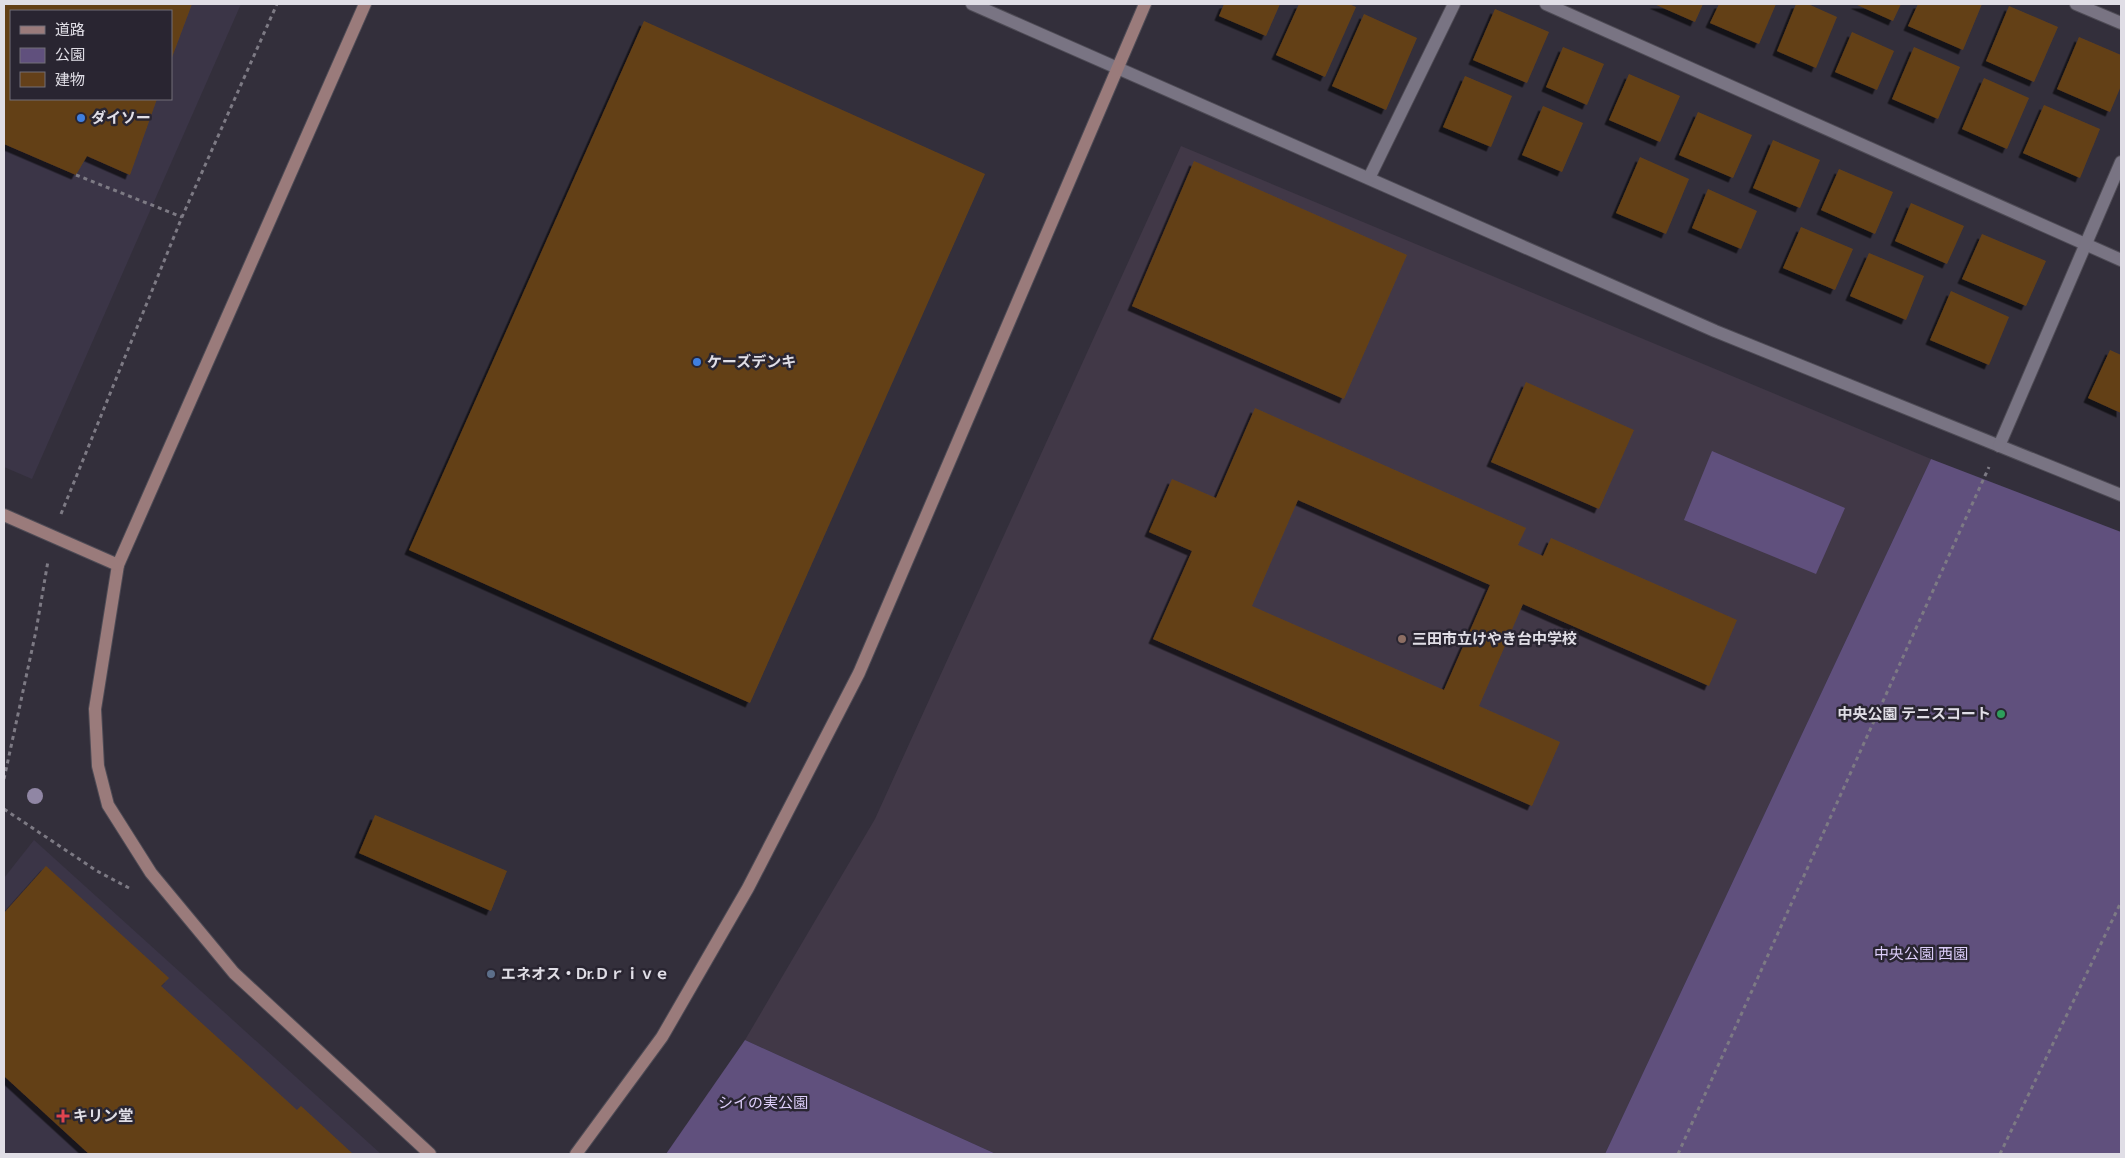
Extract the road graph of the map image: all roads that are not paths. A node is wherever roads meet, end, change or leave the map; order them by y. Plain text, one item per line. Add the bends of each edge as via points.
1 (365, 4) edge
2 (972, 4) edge
3 (1145, 4) edge
4 (1454, 4) edge
5 (1546, 4) edge
6 (2076, 4) edge
7 (2121, 23) edge
8 (1118, 67) junction
9 (2121, 162) edge
10 (1369, 178) junction
11 (2086, 245) junction
12 (2121, 260) edge
13 (1999, 446) junction
14 (2121, 495) edge
15 (4, 515) edge
16 (118, 565) junction
17 (430, 1154) edge
18 (576, 1154) edge

1 - 16 street
2 - 8 street
3 - 8 street
4 - 10 street
5 - 11 street
6 - 7 street
8 - 10 street
8 - 18 street via 858,673 748,888 662,1038
9 - 11 street
10 - 13 street via 1715,331
11 - 12 street
11 - 13 street
13 - 14 street
15 - 16 street
16 - 17 street via 96,709 98,766 108,805 151,873 234,973

